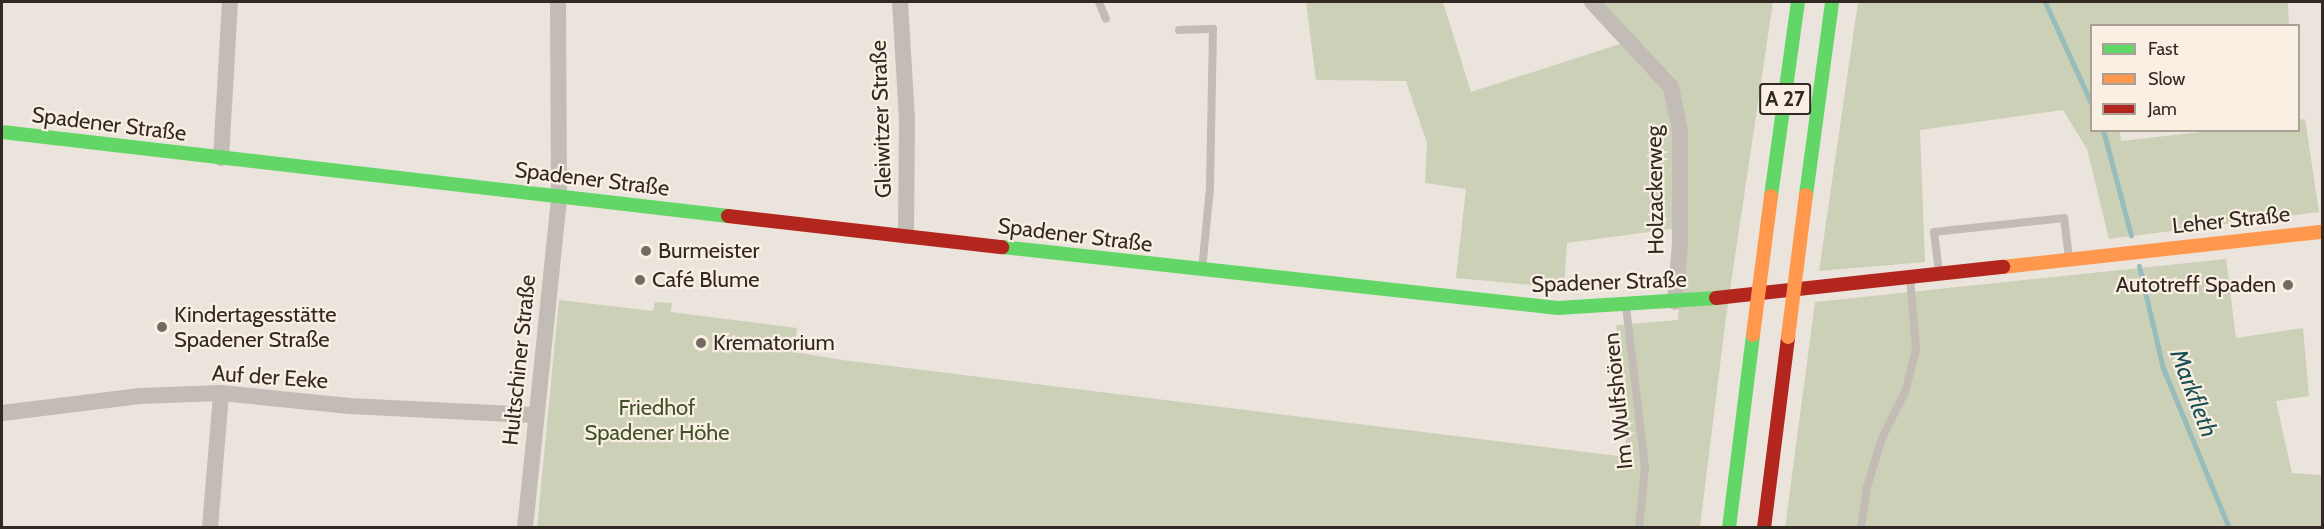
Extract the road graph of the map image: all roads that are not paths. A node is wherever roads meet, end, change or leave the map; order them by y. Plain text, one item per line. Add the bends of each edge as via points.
1 (230, 2) edge
2 (558, 2) edge
3 (900, 2) edge
4 (1099, 2) edge
5 (1592, 2) edge
6 (1798, 2) edge
7 (1832, 2) edge
8 (1106, 19) dead end
9 (1179, 30) dead end
10 (2, 132) edge
11 (221, 158) junction
12 (559, 197) junction
13 (2322, 232) edge
14 (906, 236) junction
15 (2144, 250) joint
16 (2069, 258) junction
17 (1202, 270) junction
18 (1939, 272) junction
19 (1910, 275) junction
20 (1675, 302) junction
21 (1626, 306) junction
22 (221, 393) junction
23 (2, 413) edge
24 (535, 415) junction
25 (210, 528) edge
26 (525, 528) edge
27 (1639, 528) edge
28 (1729, 528) edge
29 (1764, 528) edge
30 (1861, 528) edge

1 - 11 street
2 - 12 street, Hultschiner Straße
3 - 14 street, Gleiwitzer Straße via 907,119
4 - 8 lane
5 - 20 street, Holzackerweg via 1671,87 1680,130 1680,243
6 - 28 main road, A 27, bridge
7 - 29 main road, A 27, bridge
9 - 17 lane via 1214,29 1210,188
10 - 11 main road, Spadener Straße
11 - 12 main road, Spadener Straße
12 - 14 main road, Spadener Straße
12 - 24 street, Hultschiner Straße
13 - 15 main road, Leher Straße
14 - 17 main road, Spadener Straße
15 - 16 main road, Spadener Straße
16 - 18 main road, Spadener Straße
16 - 18 lane via 2064,218 1934,232
17 - 21 main road, Spadener Straße via 1558,308
18 - 19 main road, Spadener Straße
19 - 20 main road, Spadener Straße
19 - 30 lane via 1916,350 1905,392 1882,438 1867,487
20 - 21 main road, Spadener Straße
21 - 27 lane, Im Wulfshören via 1645,468
22 - 23 street, Auf der Eeke via 140,396
22 - 24 street, Auf der Eeke via 349,406
22 - 25 street
24 - 26 street, Hultschiner Straße

